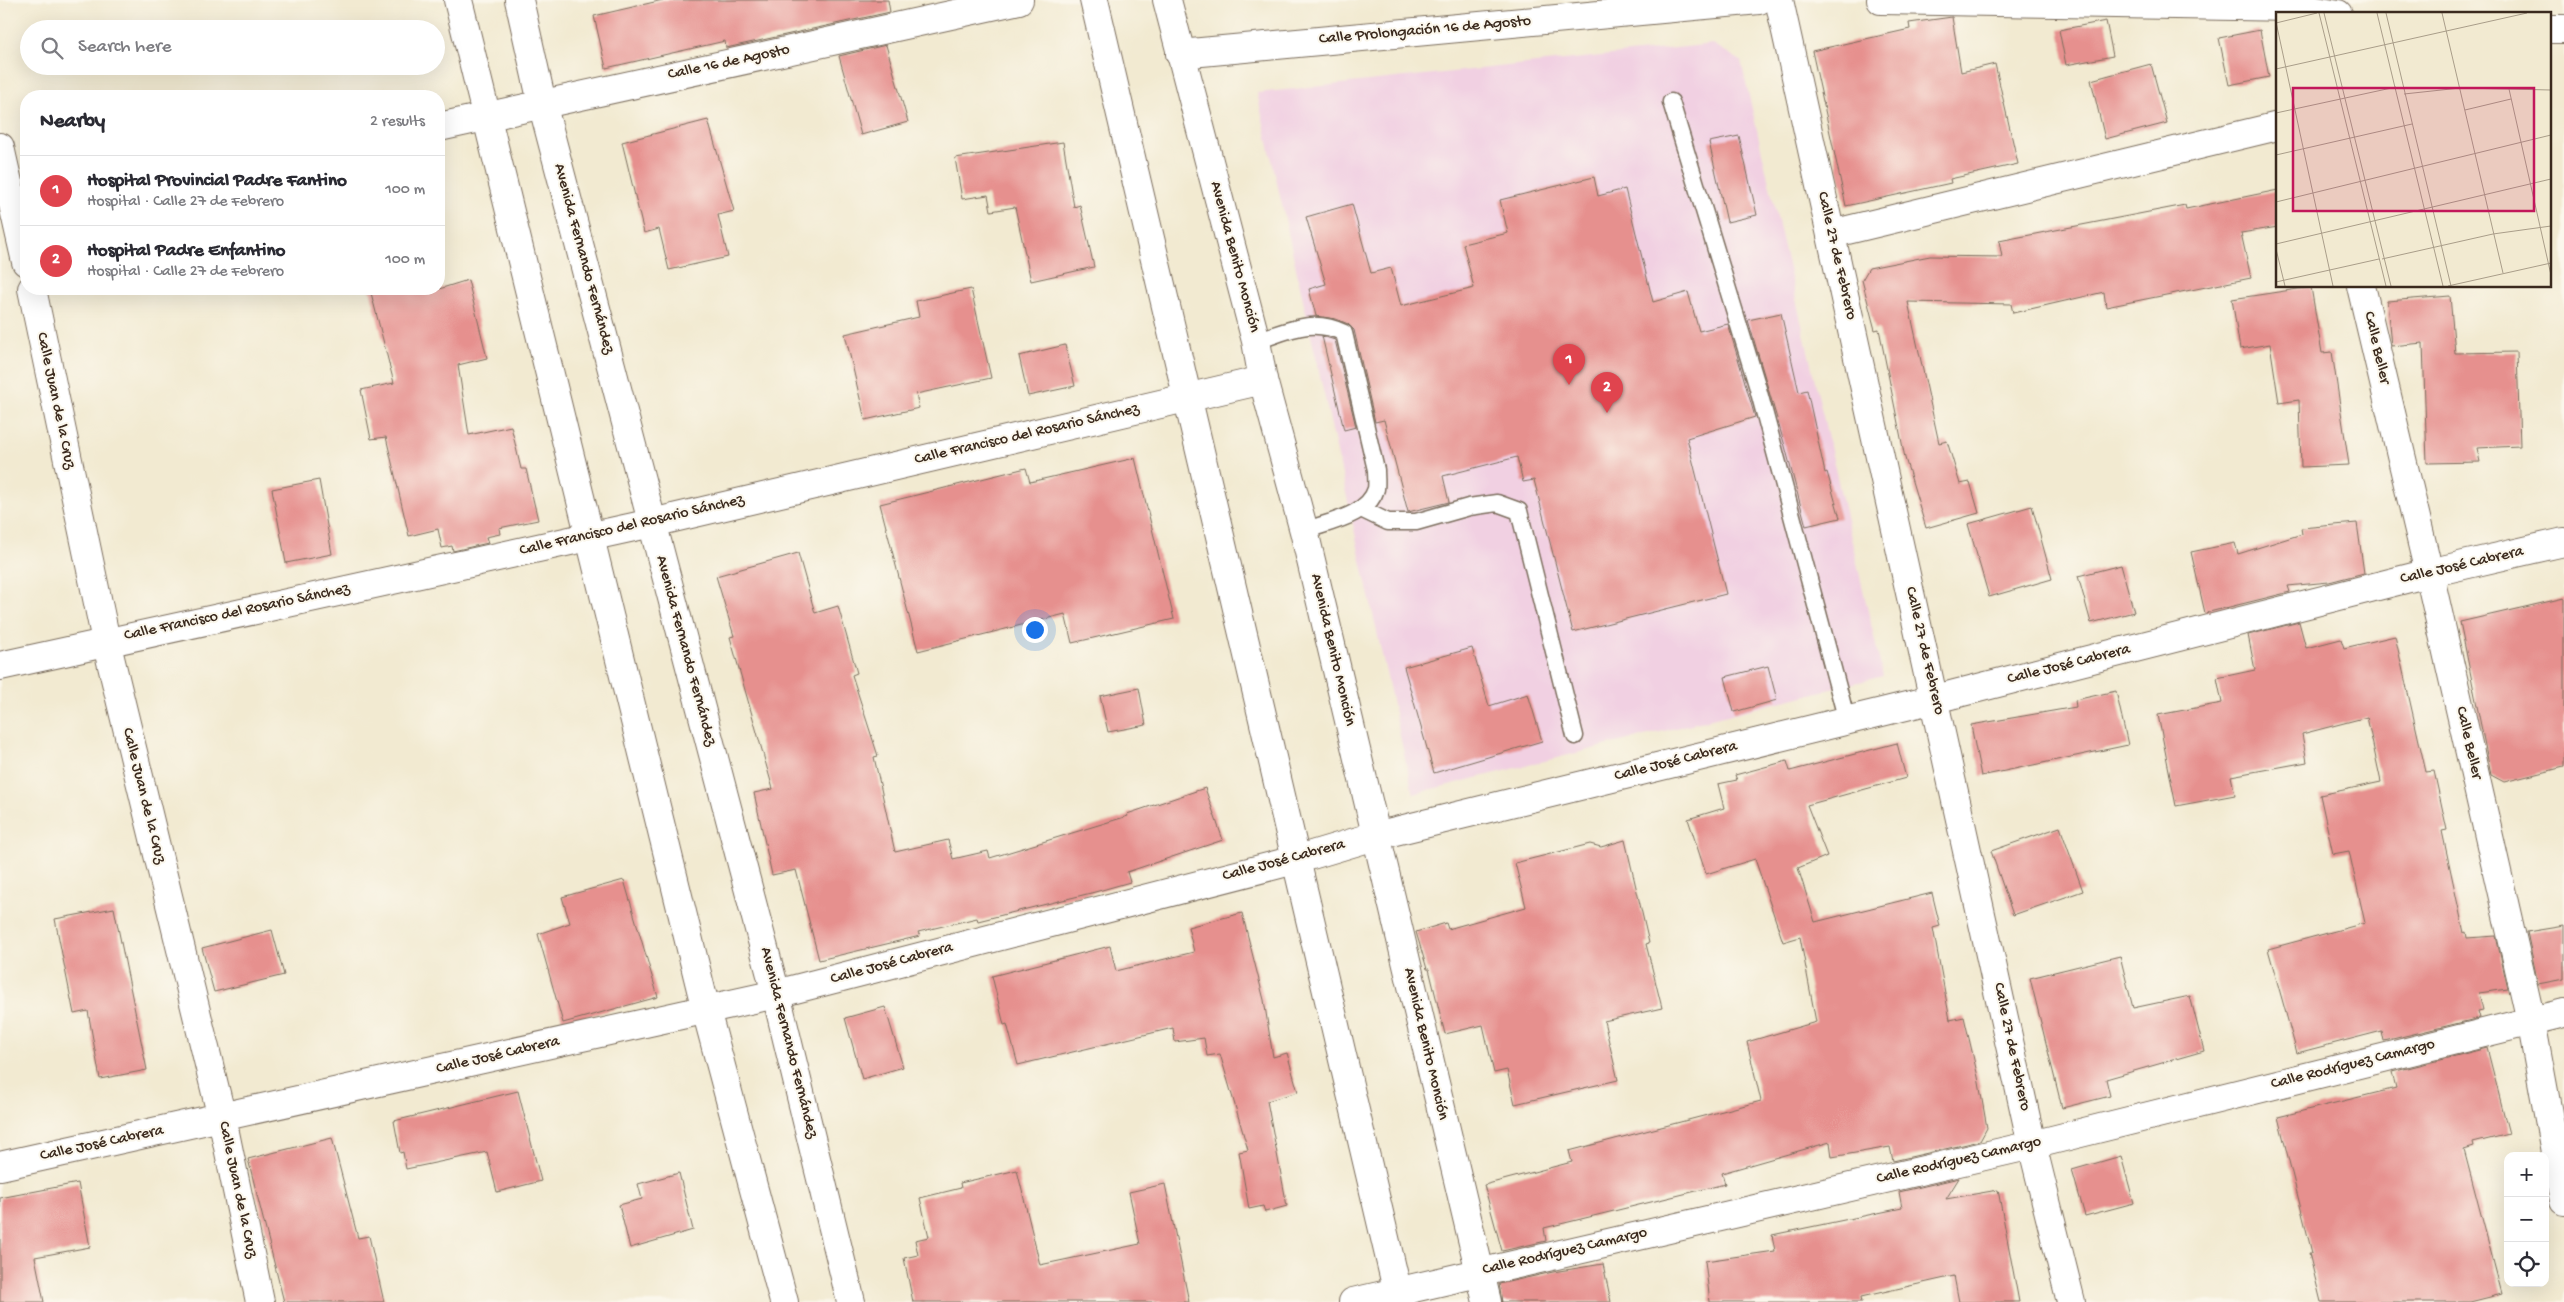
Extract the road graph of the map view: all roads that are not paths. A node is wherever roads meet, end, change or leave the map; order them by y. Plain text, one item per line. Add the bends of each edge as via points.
1 (458, 0) edge
2 (519, 0) edge
3 (1019, 0) edge
4 (1094, 0) edge
5 (1167, 0) edge
6 (1759, 0) edge
7 (1779, 0) edge
8 (1881, 0) edge
9 (2300, 10) edge
10 (2319, 12) edge
11 (1180, 54) junction
12 (1671, 102) dead end
13 (542, 104) junction
14 (485, 116) junction
15 (445, 125) edge
16 (2276, 126) edge
17 (0, 147) edge
18 (14, 219) edge
19 (1831, 234) junction
20 (20, 240) edge
21 (2361, 288) edge
22 (33, 295) edge
23 (1256, 341) junction
24 (1263, 380) junction
25 (1188, 397) junction
26 (1361, 510) junction
27 (652, 523) junction
28 (1304, 531) junction
29 (590, 537) junction
30 (2564, 542) edge
31 (2429, 573) junction
32 (106, 641) junction
33 (0, 666) edge
34 (1935, 699) junction
35 (1847, 721) junction
36 (1576, 736) dead end
37 (1375, 836) junction
38 (1294, 860) junction
39 (776, 994) junction
40 (706, 1010) junction
41 (2564, 1012) edge
42 (2531, 1021) junction
43 (222, 1118) junction
44 (2032, 1145) junction
45 (0, 1166) edge
46 (2564, 1201) edge
47 (1479, 1272) junction
48 (1399, 1297) edge
49 (260, 1302) edge
50 (784, 1302) edge
51 (851, 1302) edge
52 (1353, 1302) edge
53 (1487, 1302) edge
54 (2071, 1302) edge

1 - 14 street
2 - 13 street, Avenida Fernando Fernández
3 - 13 street, Calle 16 de Agosto
4 - 25 street
5 - 11 street, Avenida Benito Monción
6 - 11 street, Calle Prolongación 16 de Agosto
7 - 19 street, Calle 27 de Febrero
8 - 9 street
9 - 10 street
11 - 23 street, Avenida Benito Monción
12 - 35 lane via 1757,385
13 - 14 street, Calle 16 de Agosto
13 - 27 street, Avenida Fernando Fernández
14 - 15 street, Calle 16 de Agosto
14 - 29 street
16 - 19 street
17 - 18 street
18 - 20 street
19 - 34 street, Calle 27 de Febrero
21 - 31 street, Calle Beller
22 - 32 street, Calle Juan de la Cruz
23 - 24 street, Avenida Benito Monción
23 - 26 lane via 1317,324 1344,333 1376,470 1376,488
24 - 25 street, Calle Francisco del Rosario Sánchez
24 - 28 street, Avenida Benito Monción
25 - 27 street, Calle Francisco del Rosario Sánchez
25 - 38 street
26 - 28 lane
26 - 36 lane via 1388,522 1416,522 1469,507 1497,503 1519,512
27 - 29 street, Calle Francisco del Rosario Sánchez
27 - 39 street, Avenida Fernando Fernández
28 - 37 street, Avenida Benito Monción
29 - 32 street, Calle Francisco del Rosario Sánchez
29 - 40 street
30 - 31 street, Calle José Cabrera
31 - 34 street, Calle José Cabrera
31 - 42 street, Calle Beller
32 - 33 street, Calle Francisco del Rosario Sánchez
32 - 43 street, Calle Juan de la Cruz
34 - 35 street, Calle José Cabrera
34 - 44 street, Calle 27 de Febrero
35 - 37 street, Calle José Cabrera
37 - 38 street, Calle José Cabrera
37 - 47 street, Avenida Benito Monción
38 - 39 street, Calle José Cabrera
38 - 48 street
39 - 40 street, Calle José Cabrera
39 - 51 street, Avenida Fernando Fernández
40 - 43 street, Calle José Cabrera
40 - 50 street
41 - 42 street, Calle Rodríguez Camargo
42 - 44 street, Calle Rodríguez Camargo
42 - 46 street, Calle Beller
43 - 45 street, Calle José Cabrera
43 - 49 street, Calle Juan de la Cruz
44 - 47 street, Calle Rodríguez Camargo
44 - 54 street, Calle 27 de Febrero
47 - 48 street, Calle Rodríguez Camargo
47 - 53 street, Avenida Benito Monción
48 - 52 street, Calle Rodríguez Camargo

